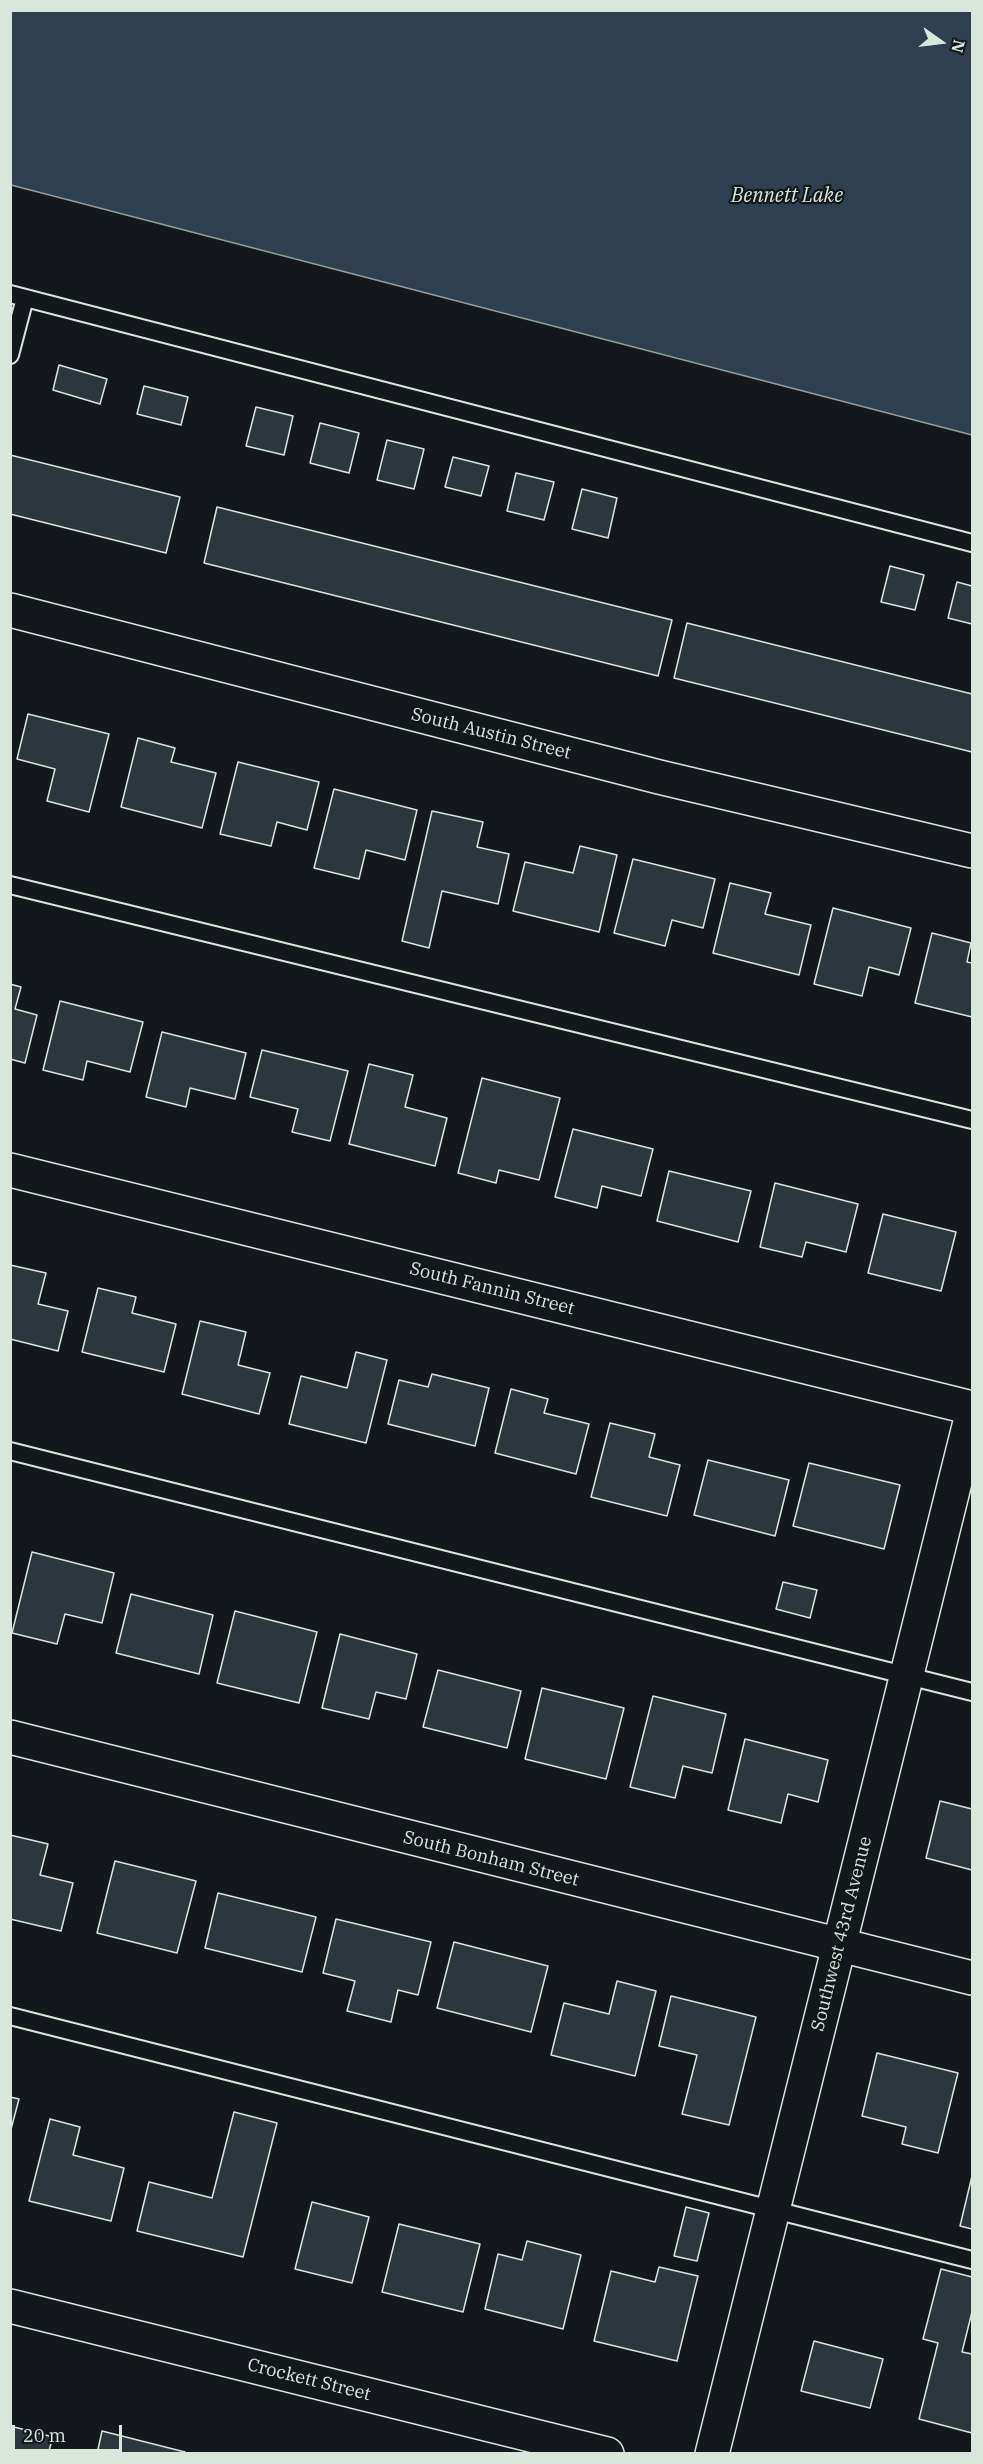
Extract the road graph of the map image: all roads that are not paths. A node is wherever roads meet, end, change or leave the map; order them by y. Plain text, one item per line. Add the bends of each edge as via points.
1 (18, 296) edge
2 (10, 355) edge
3 (972, 543) edge
4 (10, 610) edge
5 (972, 850) edge
6 (10, 885) edge
7 (972, 1120) edge
8 (10, 1170) edge
9 (972, 1408) edge
10 (972, 1414) edge
11 (10, 1451) edge
12 (907, 1676) junction
13 (972, 1692) edge
14 (10, 1737) edge
15 (839, 1946) junction
16 (972, 1978) edge
17 (10, 2016) edge
18 (773, 2211) junction
19 (972, 2260) edge
20 (10, 2306) edge
21 (607, 2454) edge
22 (712, 2454) edge

1 - 2 lane
1 - 3 lane
4 - 5 street, South Austin Street via 659,777
6 - 7 lane
8 - 9 street, South Fannin Street
10 - 12 street, Southwest 43rd Avenue
11 - 12 lane
12 - 13 lane
12 - 15 street, Southwest 43rd Avenue
14 - 15 street, South Bonham Street
15 - 16 street, South Bonham Street
15 - 18 street, Southwest 43rd Avenue
17 - 18 lane
18 - 19 lane
18 - 22 street, Southwest 43rd Avenue
20 - 21 street, Crockett Street

